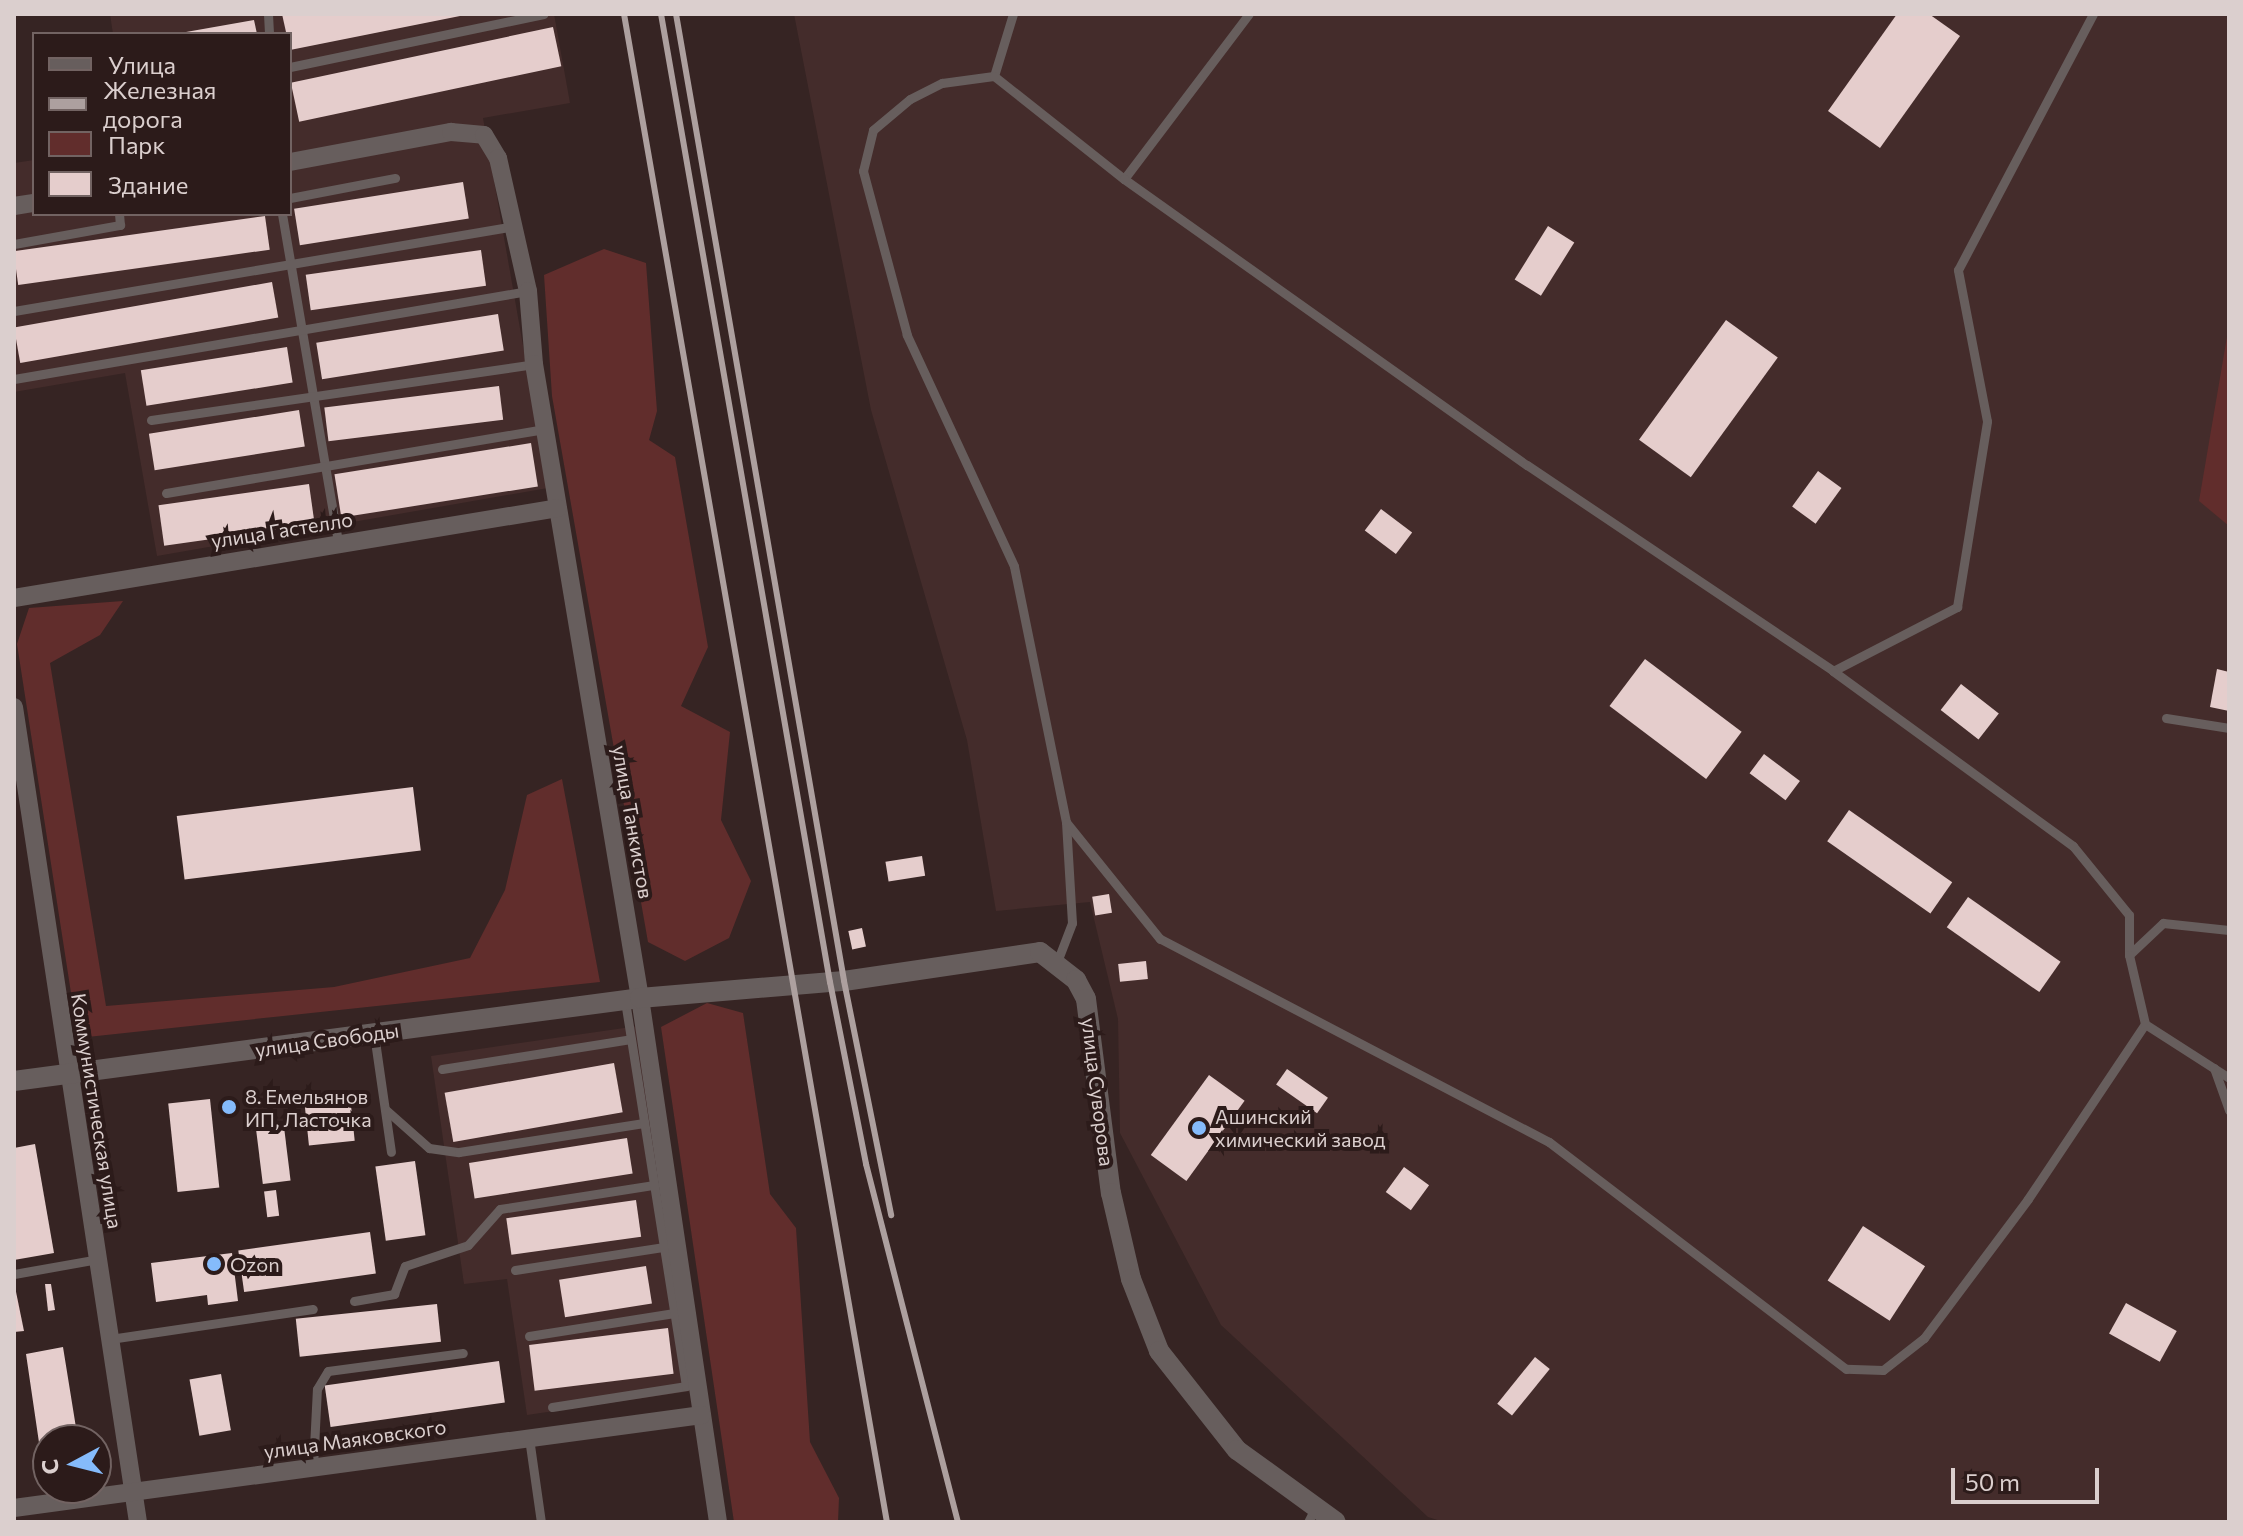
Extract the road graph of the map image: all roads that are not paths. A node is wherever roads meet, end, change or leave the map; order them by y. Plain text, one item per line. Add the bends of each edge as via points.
1 (544, 14) edge
2 (1013, 14) edge
3 (1249, 14) edge
4 (2093, 14) edge
5 (292, 67) edge
6 (994, 76) junction
7 (292, 162) edge
8 (395, 178) dead end
9 (1124, 179) junction
10 (292, 198) edge
11 (119, 216) edge
12 (282, 216) edge
13 (515, 226) junction
14 (14, 244) edge
15 (292, 264) junction
16 (528, 291) junction
17 (14, 311) edge
18 (304, 332) junction
19 (534, 364) junction
20 (14, 379) edge
21 (315, 398) junction
22 (151, 420) dead end
23 (545, 429) junction
24 (325, 467) junction
25 (166, 493) dead end
26 (558, 508) junction
27 (338, 543) junction
28 (14, 598) edge
29 (1833, 671) junction
30 (14, 707) edge
31 (2166, 718) dead end
32 (2229, 728) edge
33 (1066, 822) junction
34 (2229, 930) edge
35 (2129, 955) junction
36 (1057, 962) junction
37 (633, 999) junction
38 (2145, 1024) junction
39 (374, 1034) junction
40 (631, 1039) junction
41 (2214, 1068) junction
42 (442, 1069) dead end
43 (69, 1074) junction
44 (2229, 1078) edge
45 (14, 1081) edge
46 (385, 1109) junction
47 (2229, 1110) edge
48 (644, 1123) junction
49 (391, 1152) dead end
50 (654, 1185) junction
51 (664, 1247) junction
52 (98, 1259) junction
53 (515, 1270) dead end
54 (14, 1274) edge
55 (354, 1301) dead end
56 (313, 1309) dead end
57 (674, 1313) junction
58 (529, 1336) dead end
59 (110, 1339) junction
60 (463, 1353) dead end
61 (552, 1407) dead end
62 (702, 1415) junction
63 (529, 1438) junction
64 (313, 1467) junction
65 (133, 1491) junction
66 (14, 1507) edge
67 (1311, 1516) edge
68 (138, 1522) edge
69 (541, 1522) edge
70 (718, 1522) edge
71 (1336, 1522) edge

1 - 5 lane
2 - 6 lane
3 - 9 lane
4 - 29 lane via 1958,270 1987,421 1957,607
6 - 9 lane
6 - 33 lane via 942,83 910,99 873,130 863,171 907,335 1014,566
7 - 13 street, улица Танкистов via 451,132 484,135 498,158
8 - 10 lane
9 - 29 lane via 1527,465
11 - 14 lane via 120,225
12 - 15 lane
13 - 15 lane
13 - 16 street, улица Танкистов
15 - 17 lane
15 - 18 lane
16 - 18 lane
16 - 19 street, улица Танкистов
18 - 20 lane
18 - 21 lane
19 - 21 lane
19 - 23 street, улица Танкистов
21 - 22 lane
21 - 24 lane
23 - 24 lane
23 - 26 street, улица Танкистов
24 - 25 lane
24 - 27 lane
26 - 27 street, улица Гастелло
26 - 37 street, улица Танкистов
27 - 28 street, улица Гастелло
29 - 35 lane via 2073,846 2129,915
30 - 43 street, Коммунистическая улица
31 - 32 lane
33 - 36 lane via 1072,923
33 - 38 lane via 1160,939 1549,1142 1846,1369 1883,1370 1924,1338 2028,1199
34 - 35 lane via 2163,923
35 - 38 lane
36 - 37 street via 1040,952 1019,951 844,981
36 - 67 street, улица Суворова via 1086,999 1111,1193 1131,1279 1159,1351 1237,1450
37 - 39 street, улица Свободы
37 - 40 lane
37 - 62 street, улица Танкистов
38 - 41 lane
39 - 43 street, улица Свободы
39 - 46 lane
40 - 42 lane
40 - 48 lane
41 - 44 lane
41 - 47 lane
43 - 45 street, улица Свободы
43 - 52 street, Коммунистическая улица
46 - 48 lane via 429,1148 459,1152
46 - 49 lane
48 - 50 lane
50 - 51 lane
50 - 55 lane via 500,1209 468,1245 405,1266 394,1294
51 - 53 lane
51 - 57 lane
52 - 54 lane
52 - 59 street, Коммунистическая улица
56 - 59 lane
57 - 58 lane
57 - 61 lane via 686,1386
59 - 65 street, Коммунистическая улица
60 - 64 lane via 328,1371 317,1389
62 - 63 street, улица Маяковского
62 - 70 street, улица Танкистов
63 - 64 street, улица Маяковского
63 - 69 lane
64 - 65 street, улица Маяковского
65 - 66 street, улица Маяковского
65 - 68 street, Коммунистическая улица
67 - 71 street, улица Суворова

